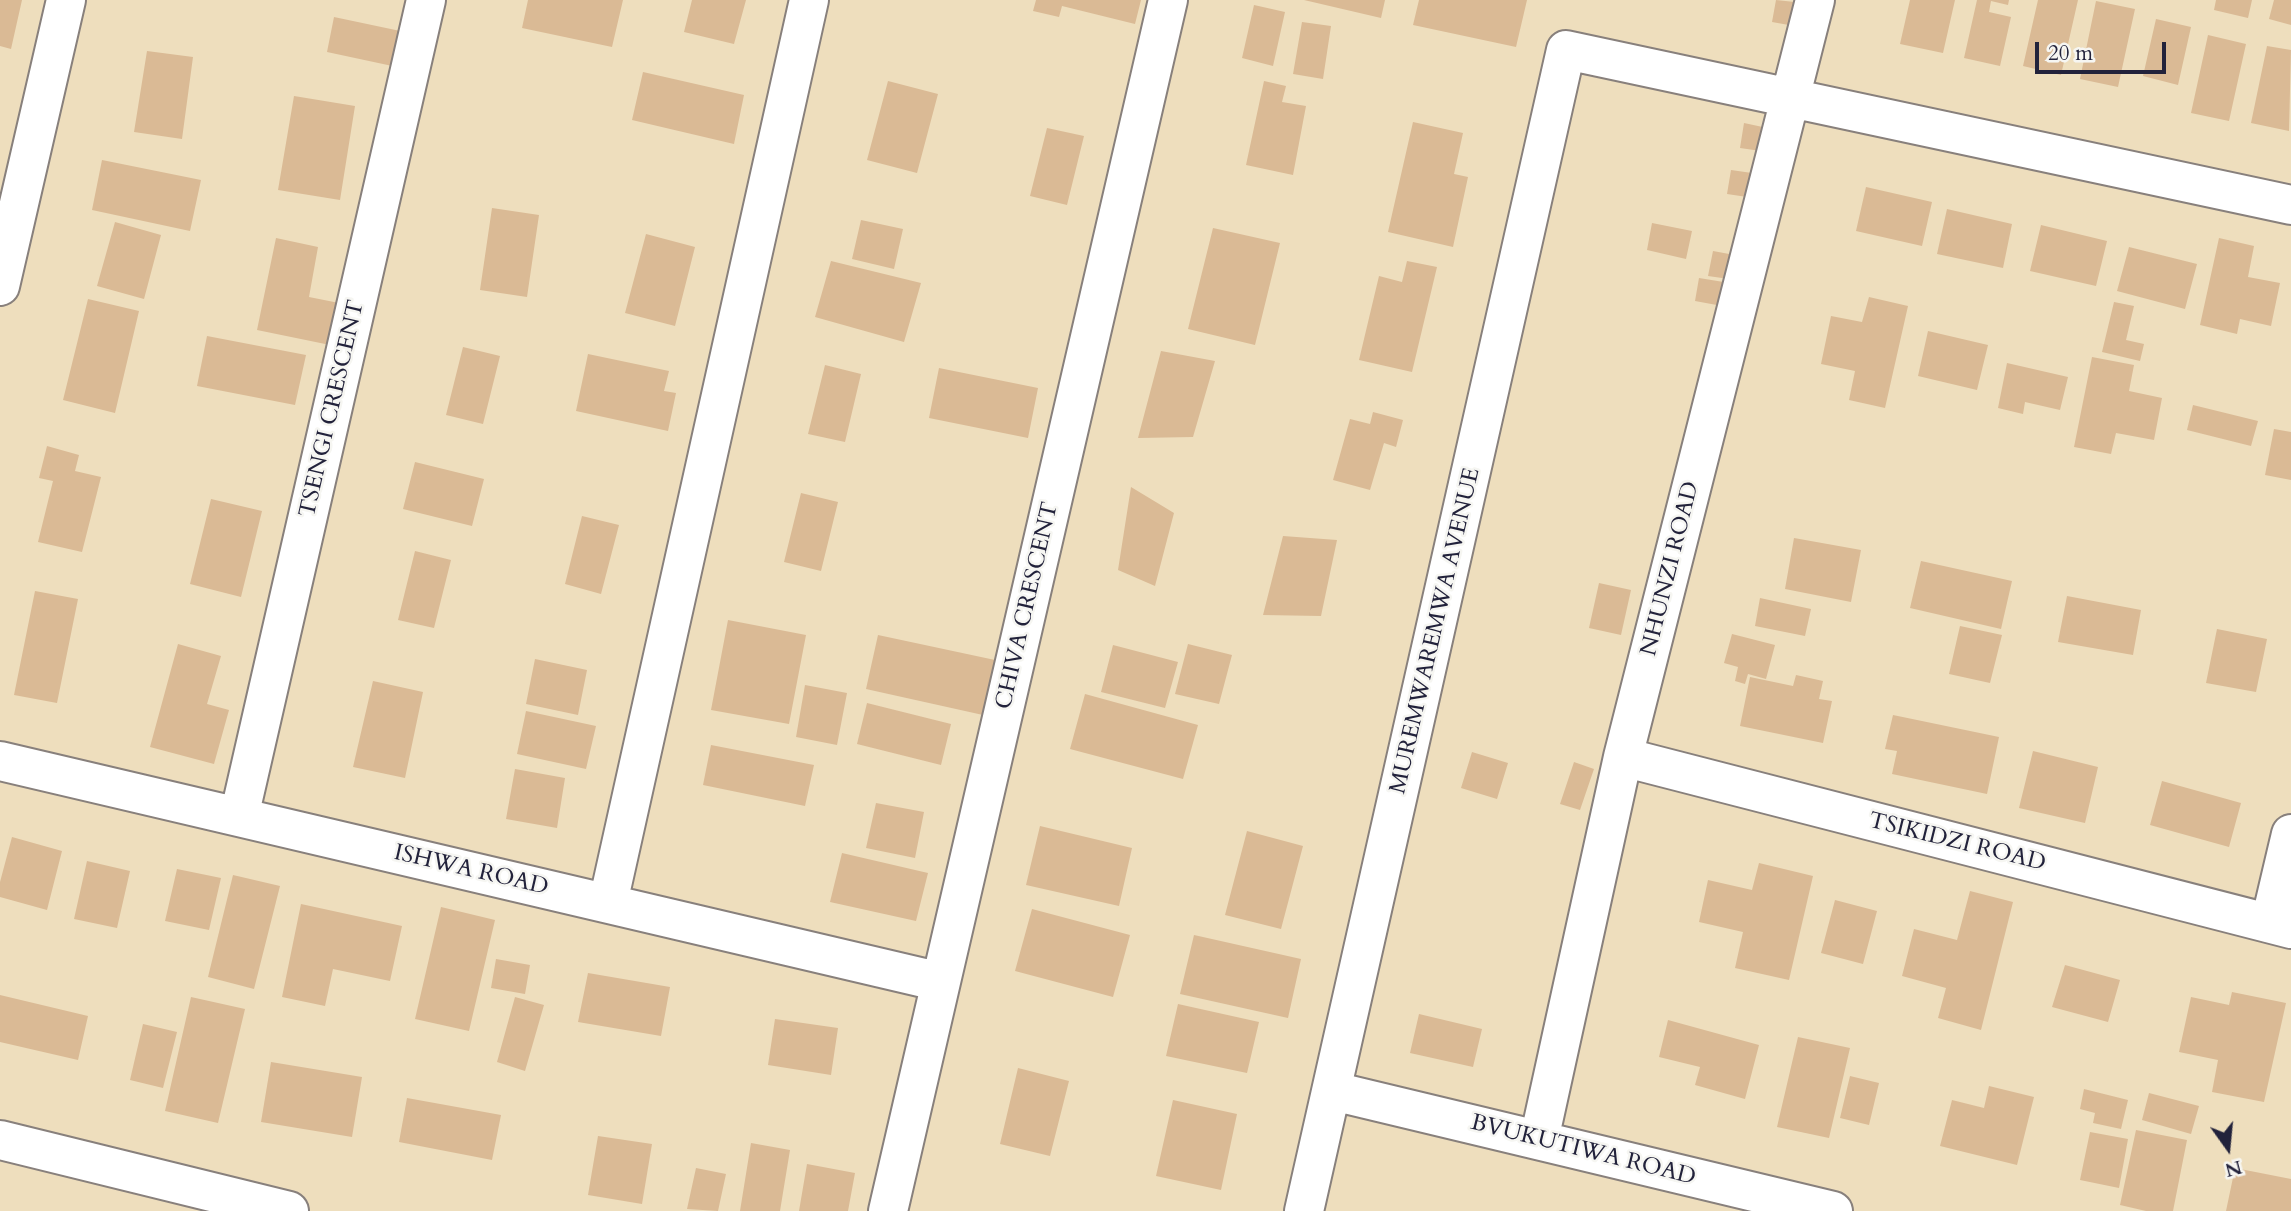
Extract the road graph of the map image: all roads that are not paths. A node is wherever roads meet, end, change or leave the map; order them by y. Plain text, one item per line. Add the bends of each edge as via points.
1 (66, 0) edge
2 (426, 0) edge
3 (809, 0) edge
4 (1168, 0) edge
5 (1815, 0) edge
6 (1792, 98) junction
7 (2291, 205) edge
8 (0, 286) edge
9 (1623, 757) junction
10 (0, 761) edge
11 (239, 817) junction
12 (2291, 834) edge
13 (608, 903) junction
14 (2281, 926) edge
15 (941, 982) junction
16 (1334, 1091) junction
17 (0, 1140) edge
18 (1539, 1140) junction
19 (1717, 1198) edge
20 (289, 1211) edge
21 (888, 1211) edge
22 (1304, 1211) edge
23 (1833, 1211) edge

1 - 8 street
2 - 11 street, TSENGI CRESCENT
3 - 13 street
4 - 15 street, CHIVA CRESCENT
5 - 6 street, NHUNZI ROAD
6 - 7 street
6 - 9 street, NHUNZI ROAD
6 - 16 street, MUREMWAREMWA AVENUE via 1566,50
9 - 14 street, TSIKIDZI ROAD
9 - 18 street, NHUNZI ROAD
10 - 11 street, ISHWA ROAD
11 - 13 street, ISHWA ROAD
12 - 14 street
13 - 15 street, ISHWA ROAD
15 - 21 street, CHIVA CRESCENT
16 - 18 street, BVUKUTIWA ROAD
16 - 22 street, MUREMWAREMWA AVENUE
17 - 20 street
18 - 19 street, BVUKUTIWA ROAD
19 - 23 street, BVUKUTIWA ROAD

